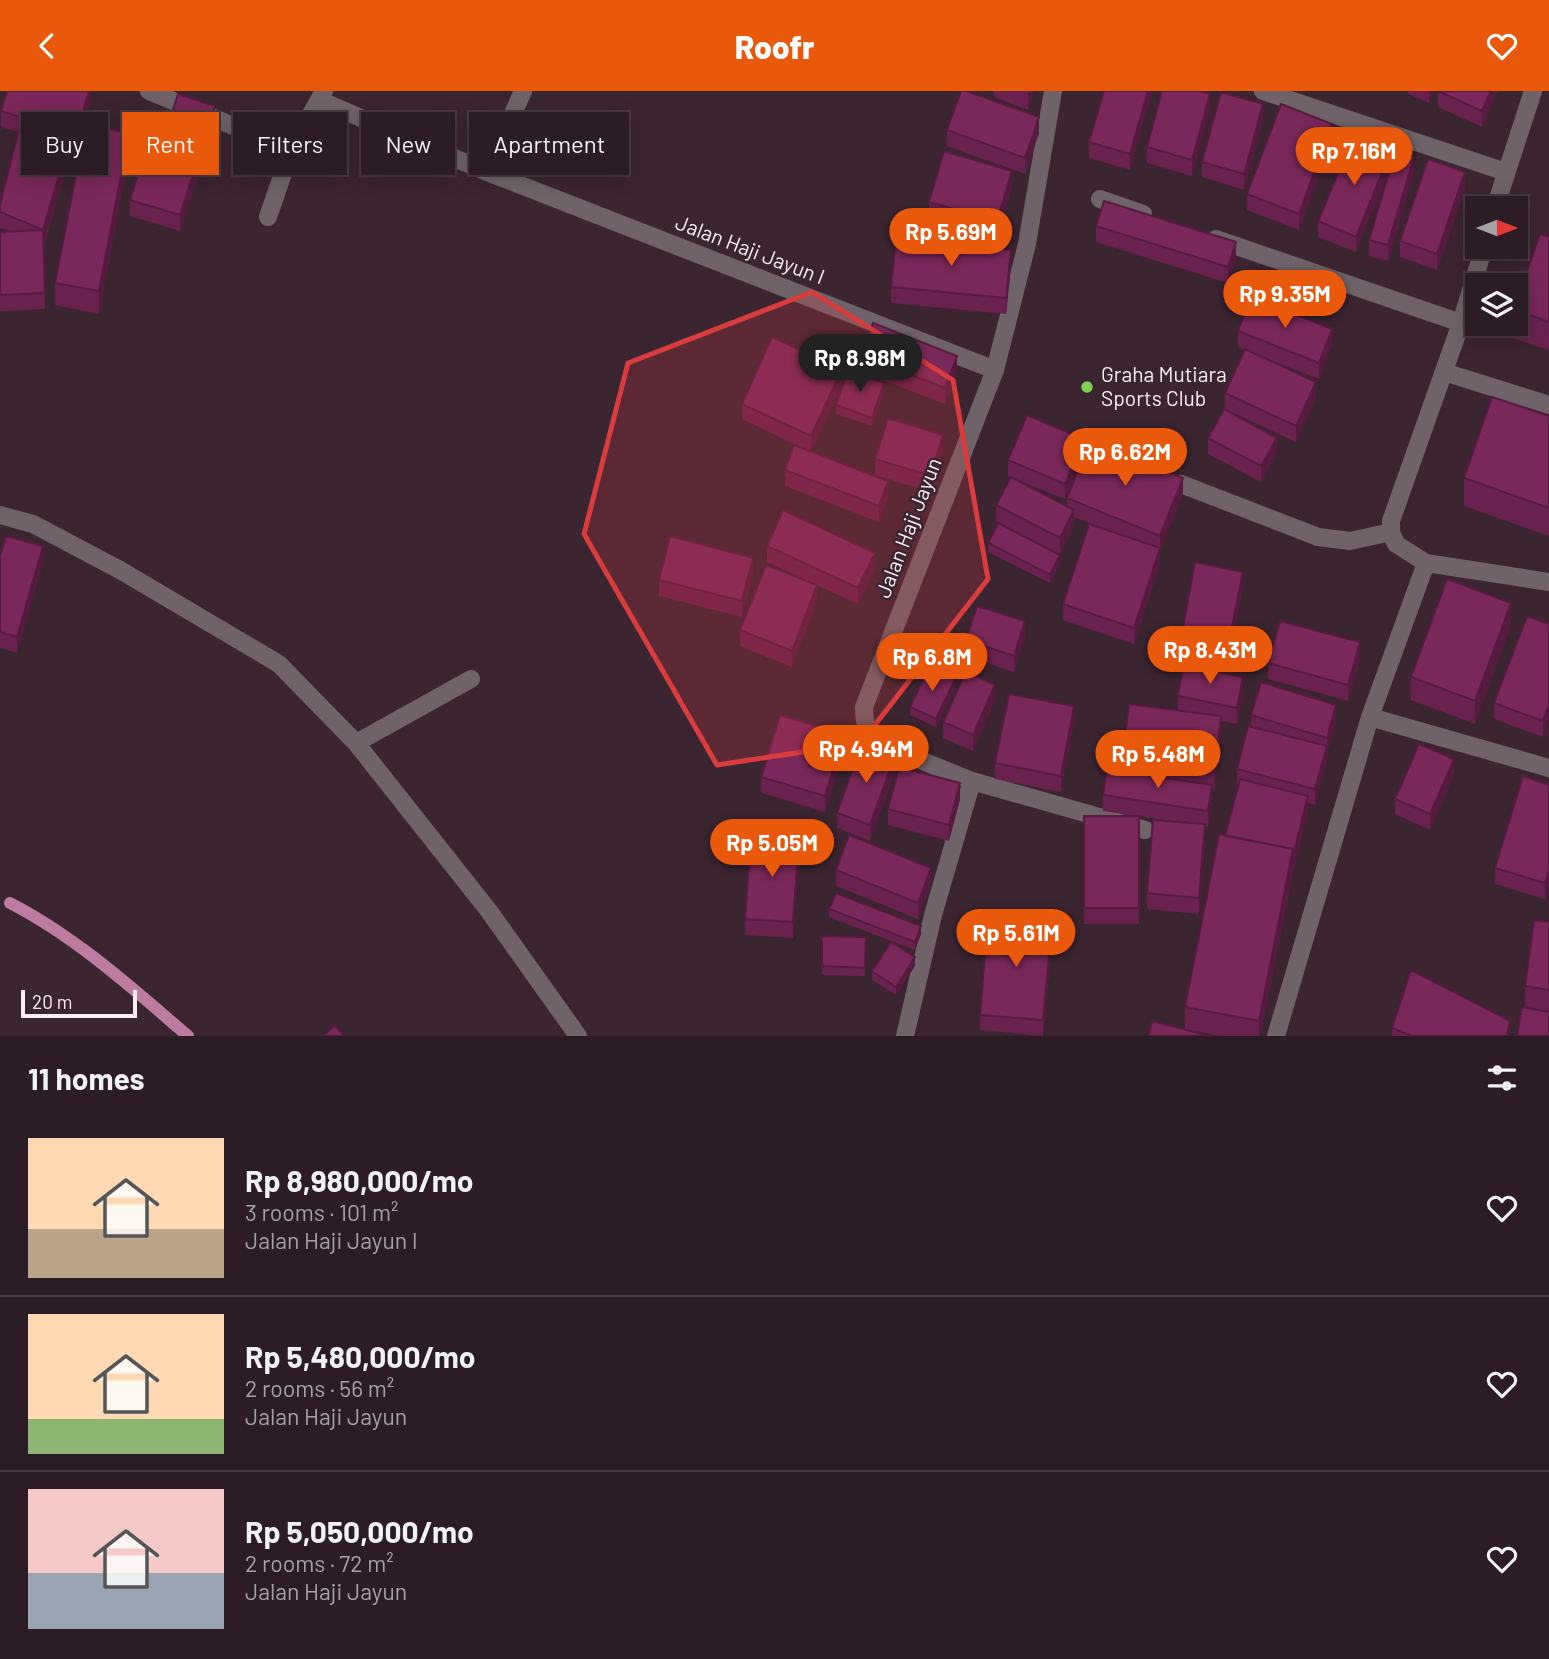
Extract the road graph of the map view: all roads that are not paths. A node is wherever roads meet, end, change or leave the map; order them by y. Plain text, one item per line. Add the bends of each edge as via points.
1 (149, 91) edge
2 (523, 91) edge
3 (1053, 91) edge
4 (1263, 91) edge
5 (1538, 94) edge
6 (322, 95) edge
7 (312, 112) edge
8 (514, 112) edge
9 (233, 125) edge
10 (469, 164) edge
11 (1506, 172) junction
12 (282, 175) edge
13 (495, 175) edge
14 (1499, 196) edge
15 (1100, 199) dead end
16 (268, 217) dead end
17 (1165, 221) edge
18 (1203, 235) edge
19 (1480, 259) edge
20 (1461, 323) junction
21 (995, 370) junction
22 (1444, 372) junction
23 (1549, 405) edge
24 (1181, 484) edge
25 (0, 515) edge
26 (1391, 532) junction
27 (1426, 563) junction
28 (1549, 582) edge
29 (471, 679) dead end
30 (1370, 717) junction
31 (356, 743) junction
32 (1549, 768) edge
33 (972, 781) junction
34 (1145, 830) dead end
35 (578, 1036) edge
36 (905, 1036) edge
37 (1276, 1036) edge

1 - 9 street
2 - 8 street
3 - 21 street, Jalan Haji Jayun via 1027,244
4 - 11 street
5 - 11 street
6 - 7 street
6 - 10 street, Jalan Haji Jayun I
11 - 14 street
12 - 16 street
13 - 21 street, Jalan Haji Jayun I
15 - 17 street
18 - 20 street
19 - 20 street
20 - 22 street
21 - 33 street, Jalan Haji Jayun via 864,706 867,733 878,743
22 - 23 street
22 - 26 street
24 - 26 street via 1318,537 1350,541
25 - 31 street via 33,524 120,570 279,664
26 - 27 street via 1396,544
27 - 28 street
27 - 30 street
29 - 31 street
30 - 32 street
30 - 37 street
31 - 35 street via 489,911
33 - 34 street, Jalan Haji Jayun
33 - 36 street via 933,915

